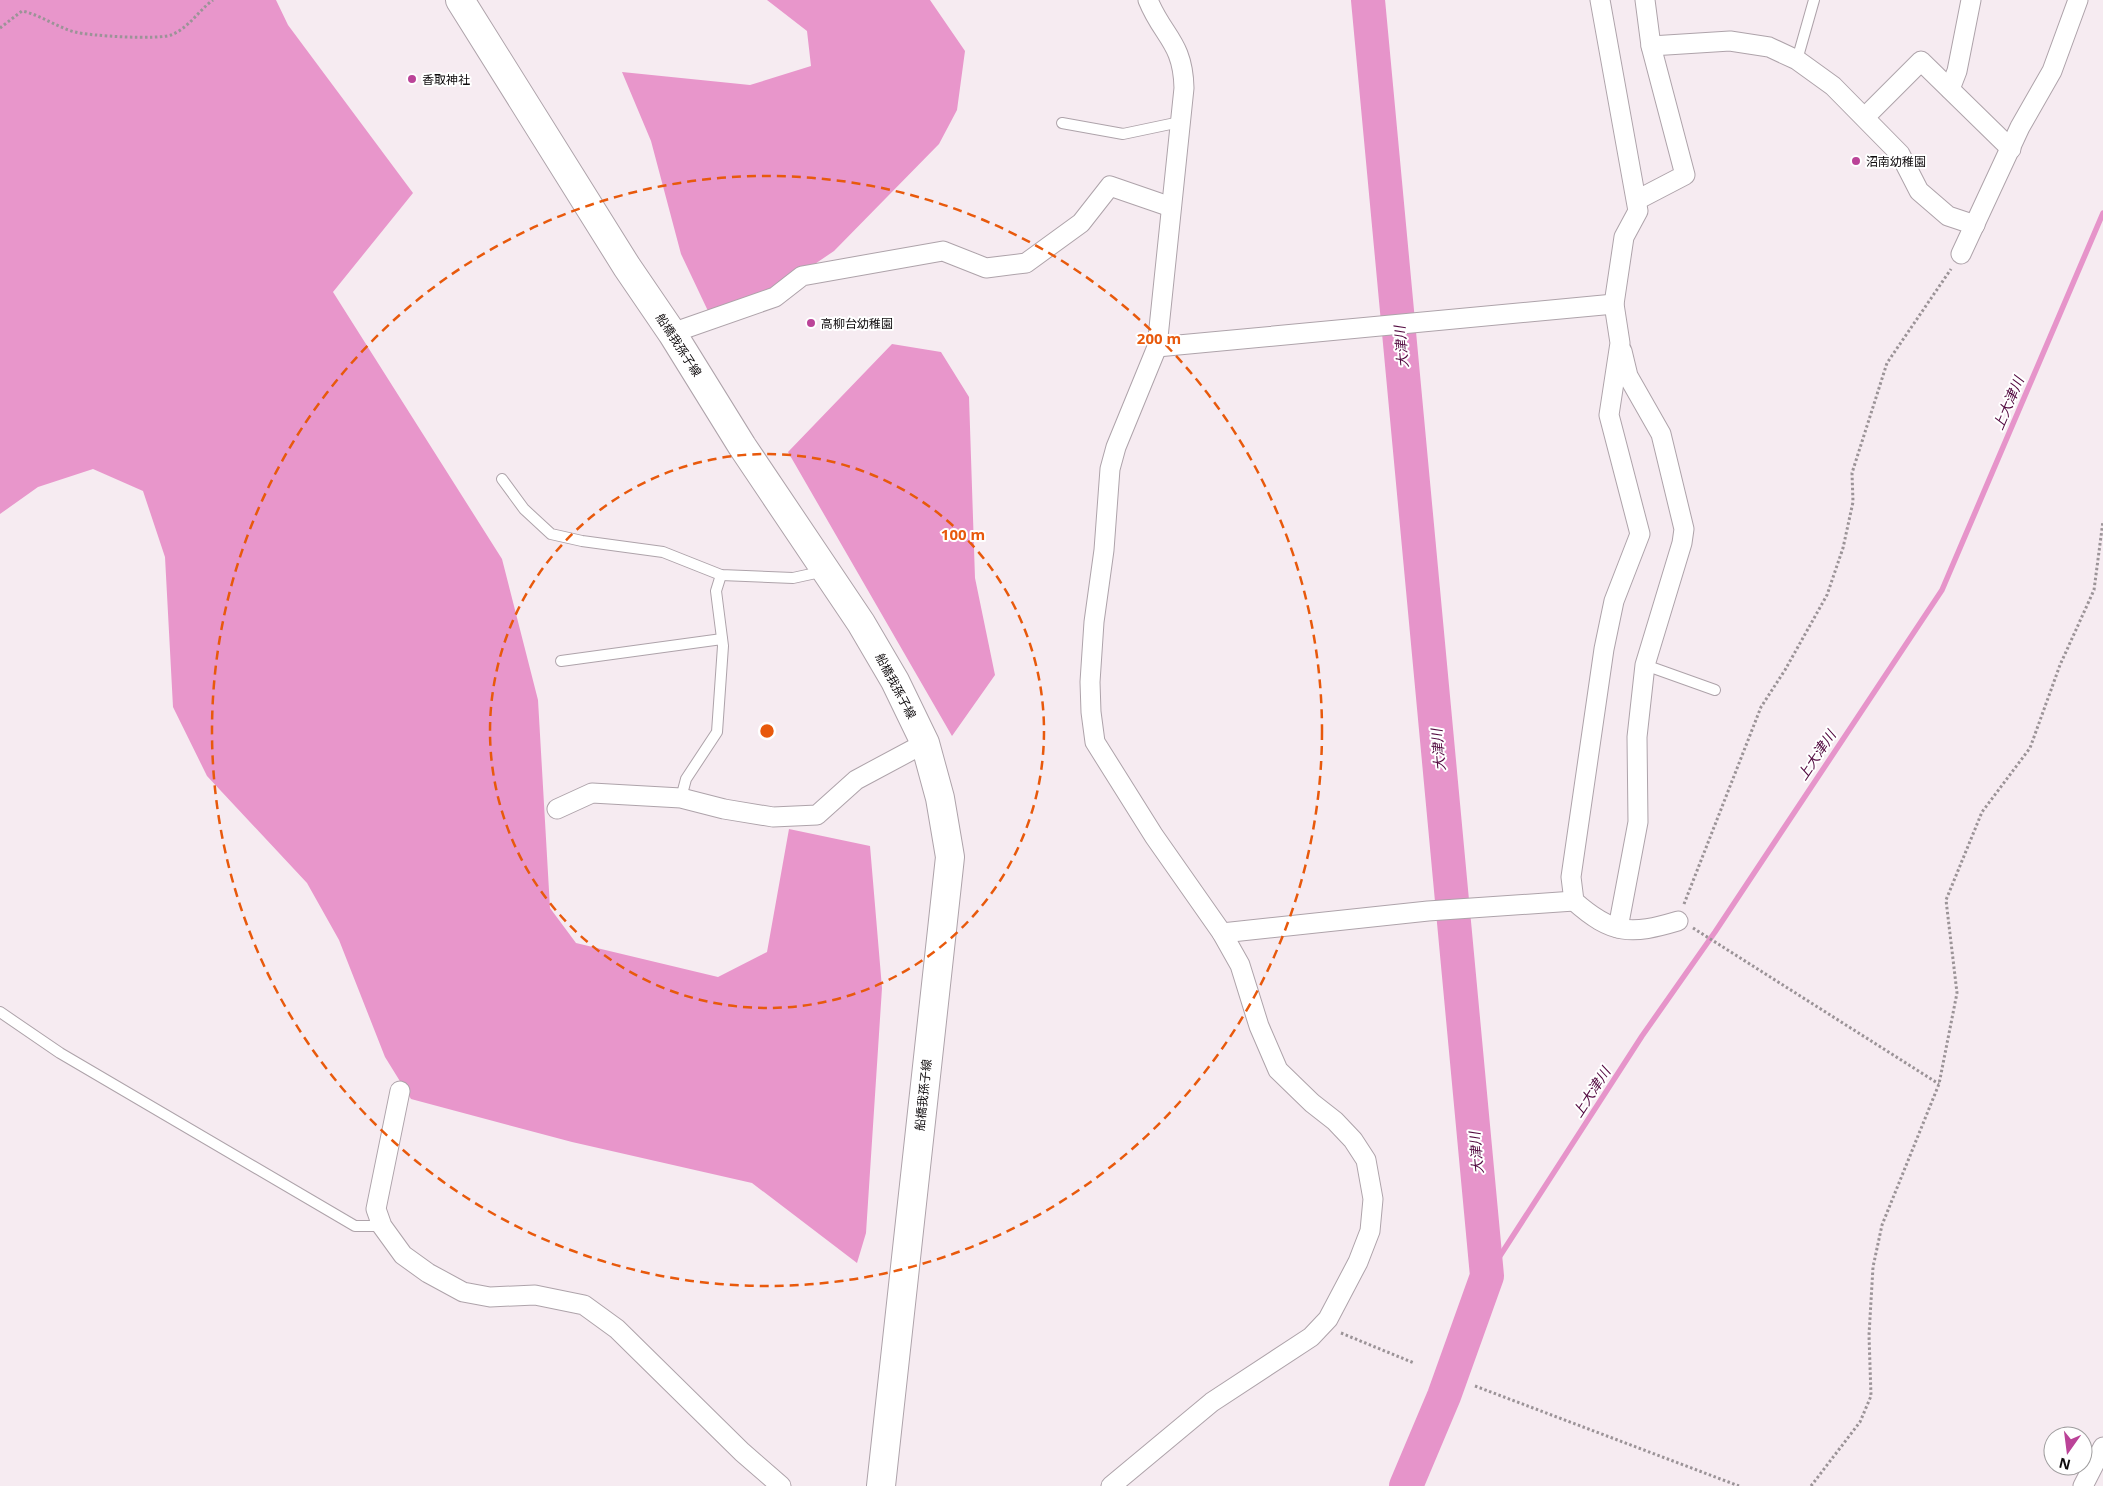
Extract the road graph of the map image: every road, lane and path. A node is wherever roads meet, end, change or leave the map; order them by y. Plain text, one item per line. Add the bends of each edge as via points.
1 (212, 0) edge
2 (460, 0) edge
3 (1148, 0) edge
4 (1600, 0) edge
5 (1645, 0) edge
6 (1814, 0) edge
7 (1971, 0) edge
8 (2078, 0) edge
9 (0, 28) edge
10 (1651, 46) junction
11 (1797, 60) junction
12 (1950, 89) junction
13 (1865, 117) junction
14 (1062, 122) dead end
15 (1180, 122) junction
16 (2011, 149) junction
17 (1637, 200) junction
18 (1171, 207) junction
19 (1975, 225) junction
20 (1961, 254) joint
21 (1614, 304) junction
22 (672, 333) junction
23 (1620, 342) junction
24 (1157, 347) junction
25 (502, 479) dead end
26 (2103, 521) edge
27 (826, 571) junction
28 (721, 575) junction
29 (722, 639) junction
30 (561, 661) dead end
31 (1645, 665) junction
32 (1715, 690) dead end
33 (926, 743) junction
34 (681, 798) junction
35 (557, 809) dead end
36 (1574, 901) junction
37 (1678, 921) joint
38 (1618, 928) junction
39 (1222, 933) junction
40 (1704, 933) dead end
41 (0, 1012) edge
42 (1939, 1084) junction
43 (400, 1091) dead end
44 (382, 1226) junction
45 (1323, 1326) junction
46 (1414, 1363) dead end
47 (1475, 1386) dead end
48 (2103, 1447) edge
49 (781, 1486) edge
50 (880, 1486) edge
51 (1111, 1486) edge
52 (1738, 1486) edge
53 (1811, 1486) edge
54 (2083, 1486) edge

1 - 9 path via 189,24 171,35 76,33 37,14 22,11
2 - 22 main road, 船橋我孫子線 via 627,267
3 - 15 street via 1178,50 1183,68
4 - 17 street
5 - 10 street
6 - 11 lane
7 - 12 street via 1957,71
8 - 16 street via 2052,71
10 - 11 street via 1730,41 1769,47
10 - 17 street via 1685,175
11 - 13 street via 1833,86
12 - 13 street via 1921,61
12 - 16 street
13 - 19 street via 1900,154 1919,191 1948,216
14 - 15 lane via 1123,134
15 - 18 street
16 - 19 street
17 - 21 street via 1638,212 1624,237
18 - 22 street via 1110,186 1081,223 1026,263 986,268 943,251 802,276 776,297
18 - 24 street
19 - 20 street
20 - 37 path via 1887,363 1852,473 1853,502 1843,548 1827,595 1760,707
21 - 23 street
21 - 24 street
22 - 27 main road, 船橋我孫子線 via 742,446
23 - 31 street via 1628,376 1661,434 1684,529
23 - 36 street via 1609,415 1640,534 1614,601 1604,649 1571,877
24 - 39 street via 1110,469 1094,622 1091,712 1095,742 1154,836
25 - 28 lane via 524,509 551,534 662,552
26 - 42 path via 2094,590 2060,665 2030,748 1982,812 1946,900 1957,993
27 - 28 lane via 793,578
27 - 33 main road, 船橋我孫子線 via 895,681
28 - 29 lane via 716,592
29 - 30 lane
29 - 34 lane via 717,732 686,779
31 - 32 lane
31 - 38 street via 1637,737 1638,822
33 - 34 street via 856,780 816,815 773,818
33 - 50 main road, 船橋我孫子線 via 950,857
34 - 35 street via 592,793
36 - 38 street via 1591,916
36 - 39 street
37 - 38 street via 1633,932
39 - 45 street via 1240,965 1278,1070 1335,1121 1366,1160 1373,1200 1370,1231 1358,1262
40 - 42 path
41 - 44 lane via 60,1053 355,1226
42 - 53 path via 1882,1225 1873,1267 1869,1335 1871,1396 1860,1422
43 - 44 street via 376,1209
44 - 49 street via 403,1255 463,1292 490,1297 535,1295 584,1306 617,1329
45 - 46 path
45 - 51 street via 1212,1402
47 - 52 path
48 - 54 street

